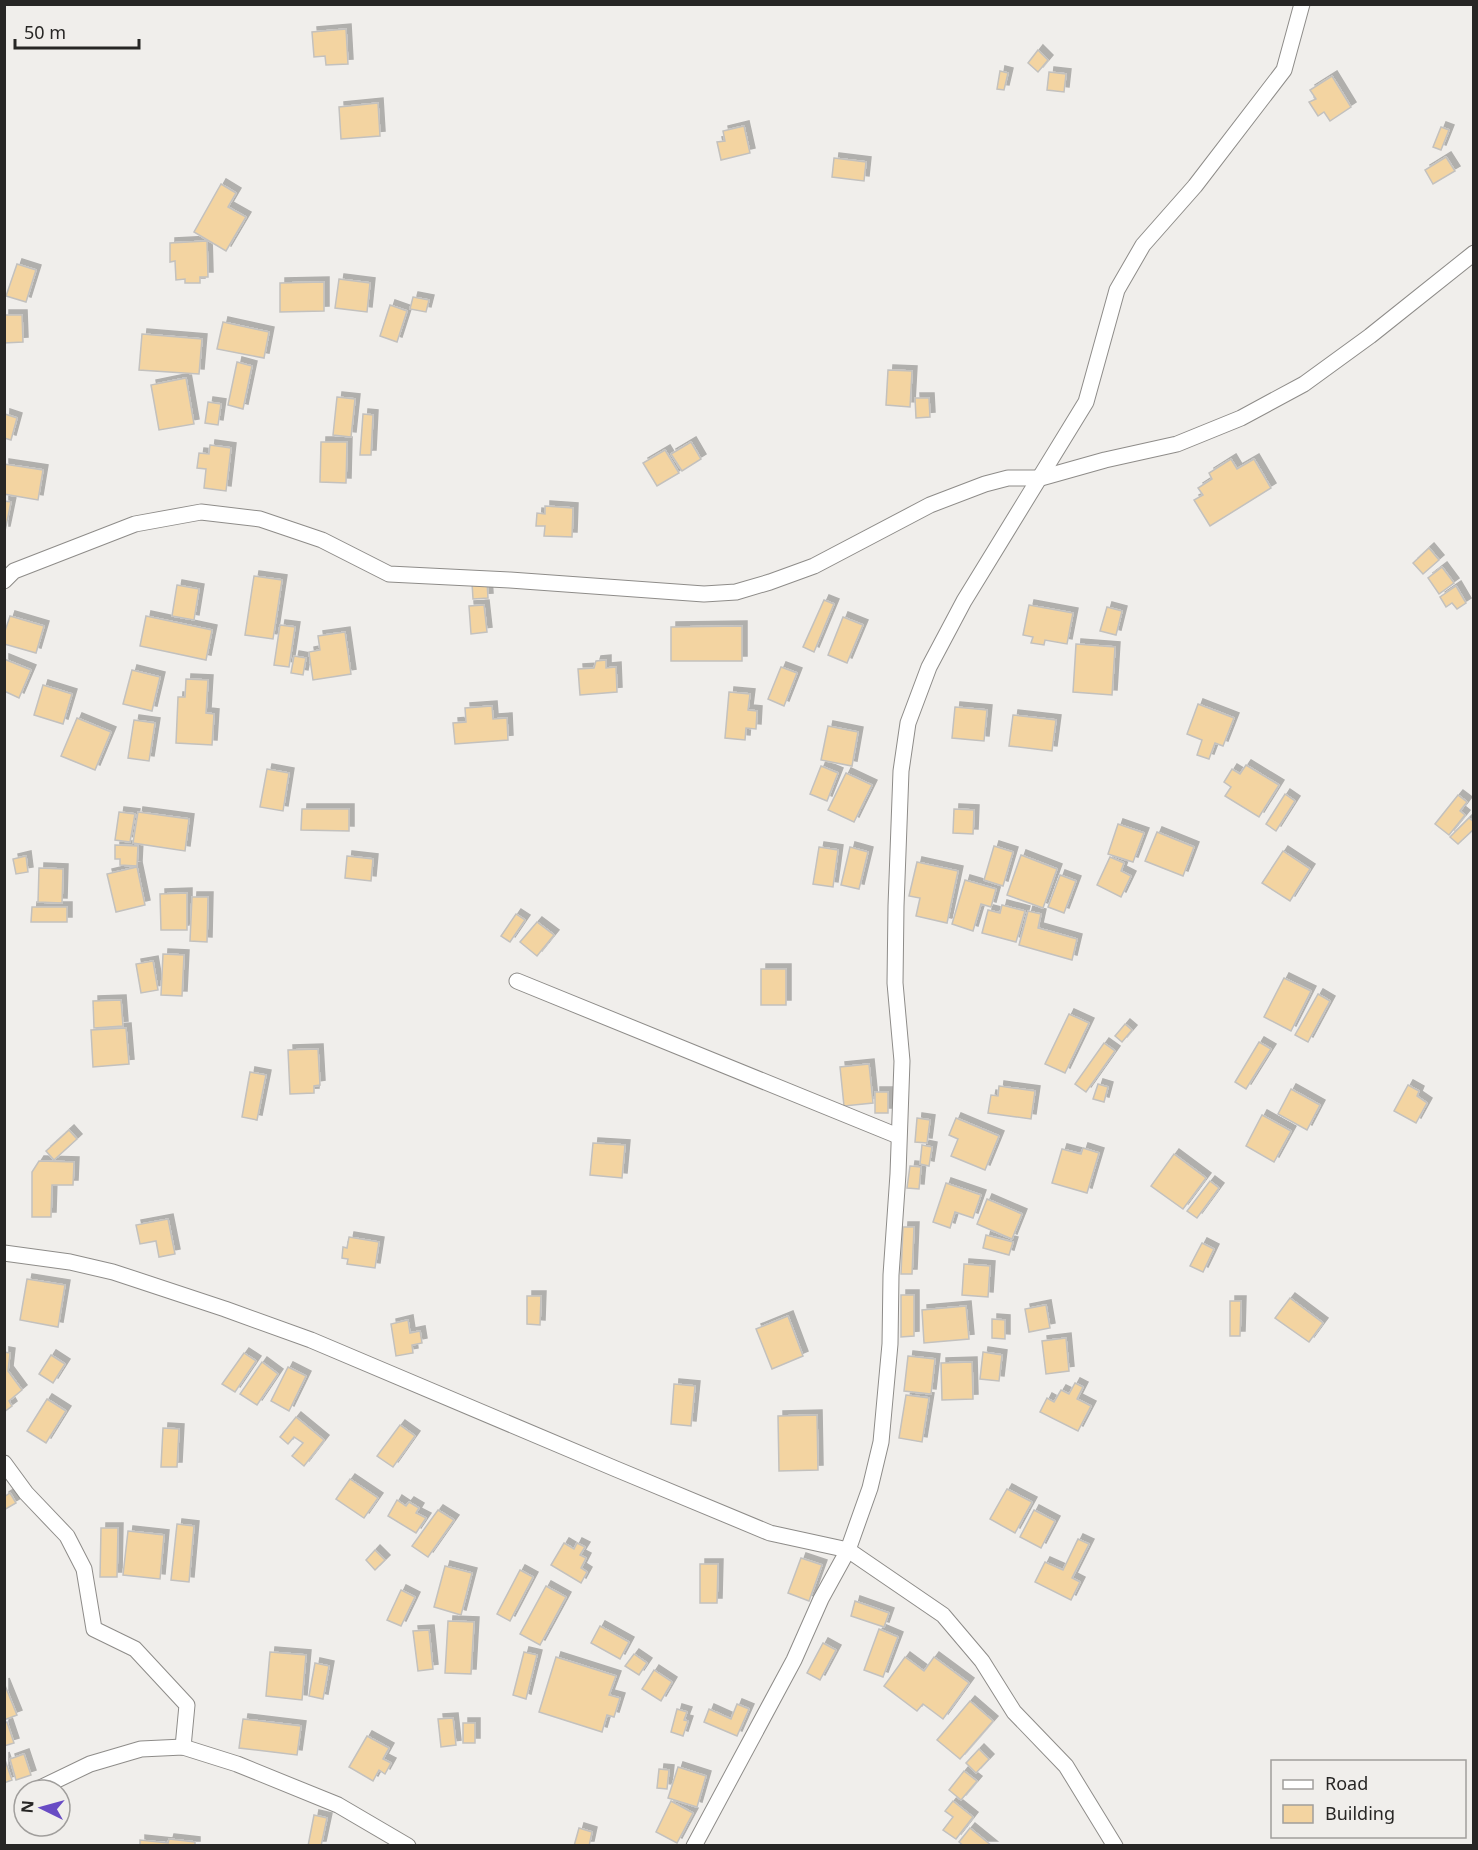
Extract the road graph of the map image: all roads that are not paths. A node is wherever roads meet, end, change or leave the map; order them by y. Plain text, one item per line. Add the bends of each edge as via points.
1 (1302, 4) edge
2 (1473, 253) edge
3 (1041, 478) junction
4 (4, 581) edge
5 (517, 981) dead end
6 (898, 1136) junction
7 (4, 1253) edge
8 (4, 1463) edge
9 (848, 1550) junction
10 (183, 1747) junction
11 (61, 1778) edge
12 (408, 1845) edge
13 (694, 1845) edge
14 (1115, 1845) edge

1 - 3 street via 1284,70 1195,186 1143,245 1117,290 1086,402
2 - 3 street via 1304,384 1242,418 1177,444
3 - 4 street via 1008,478 985,484 930,505 814,566 736,592 704,594 389,574 322,540 261,519 201,512 135,524 14,571
3 - 6 street via 964,600 929,667 908,723 901,771 896,906 895,983 902,1060
5 - 6 street
6 - 9 street via 890,1344 881,1442
7 - 9 street via 113,1272 225,1309 311,1340 770,1533
8 - 10 street via 67,1536 84,1569 94,1629 135,1649 186,1705
9 - 13 street via 794,1660
9 - 14 street via 943,1615 982,1661 1014,1712 1066,1766
10 - 11 street via 141,1749 90,1764
10 - 12 street via 237,1764 338,1805

